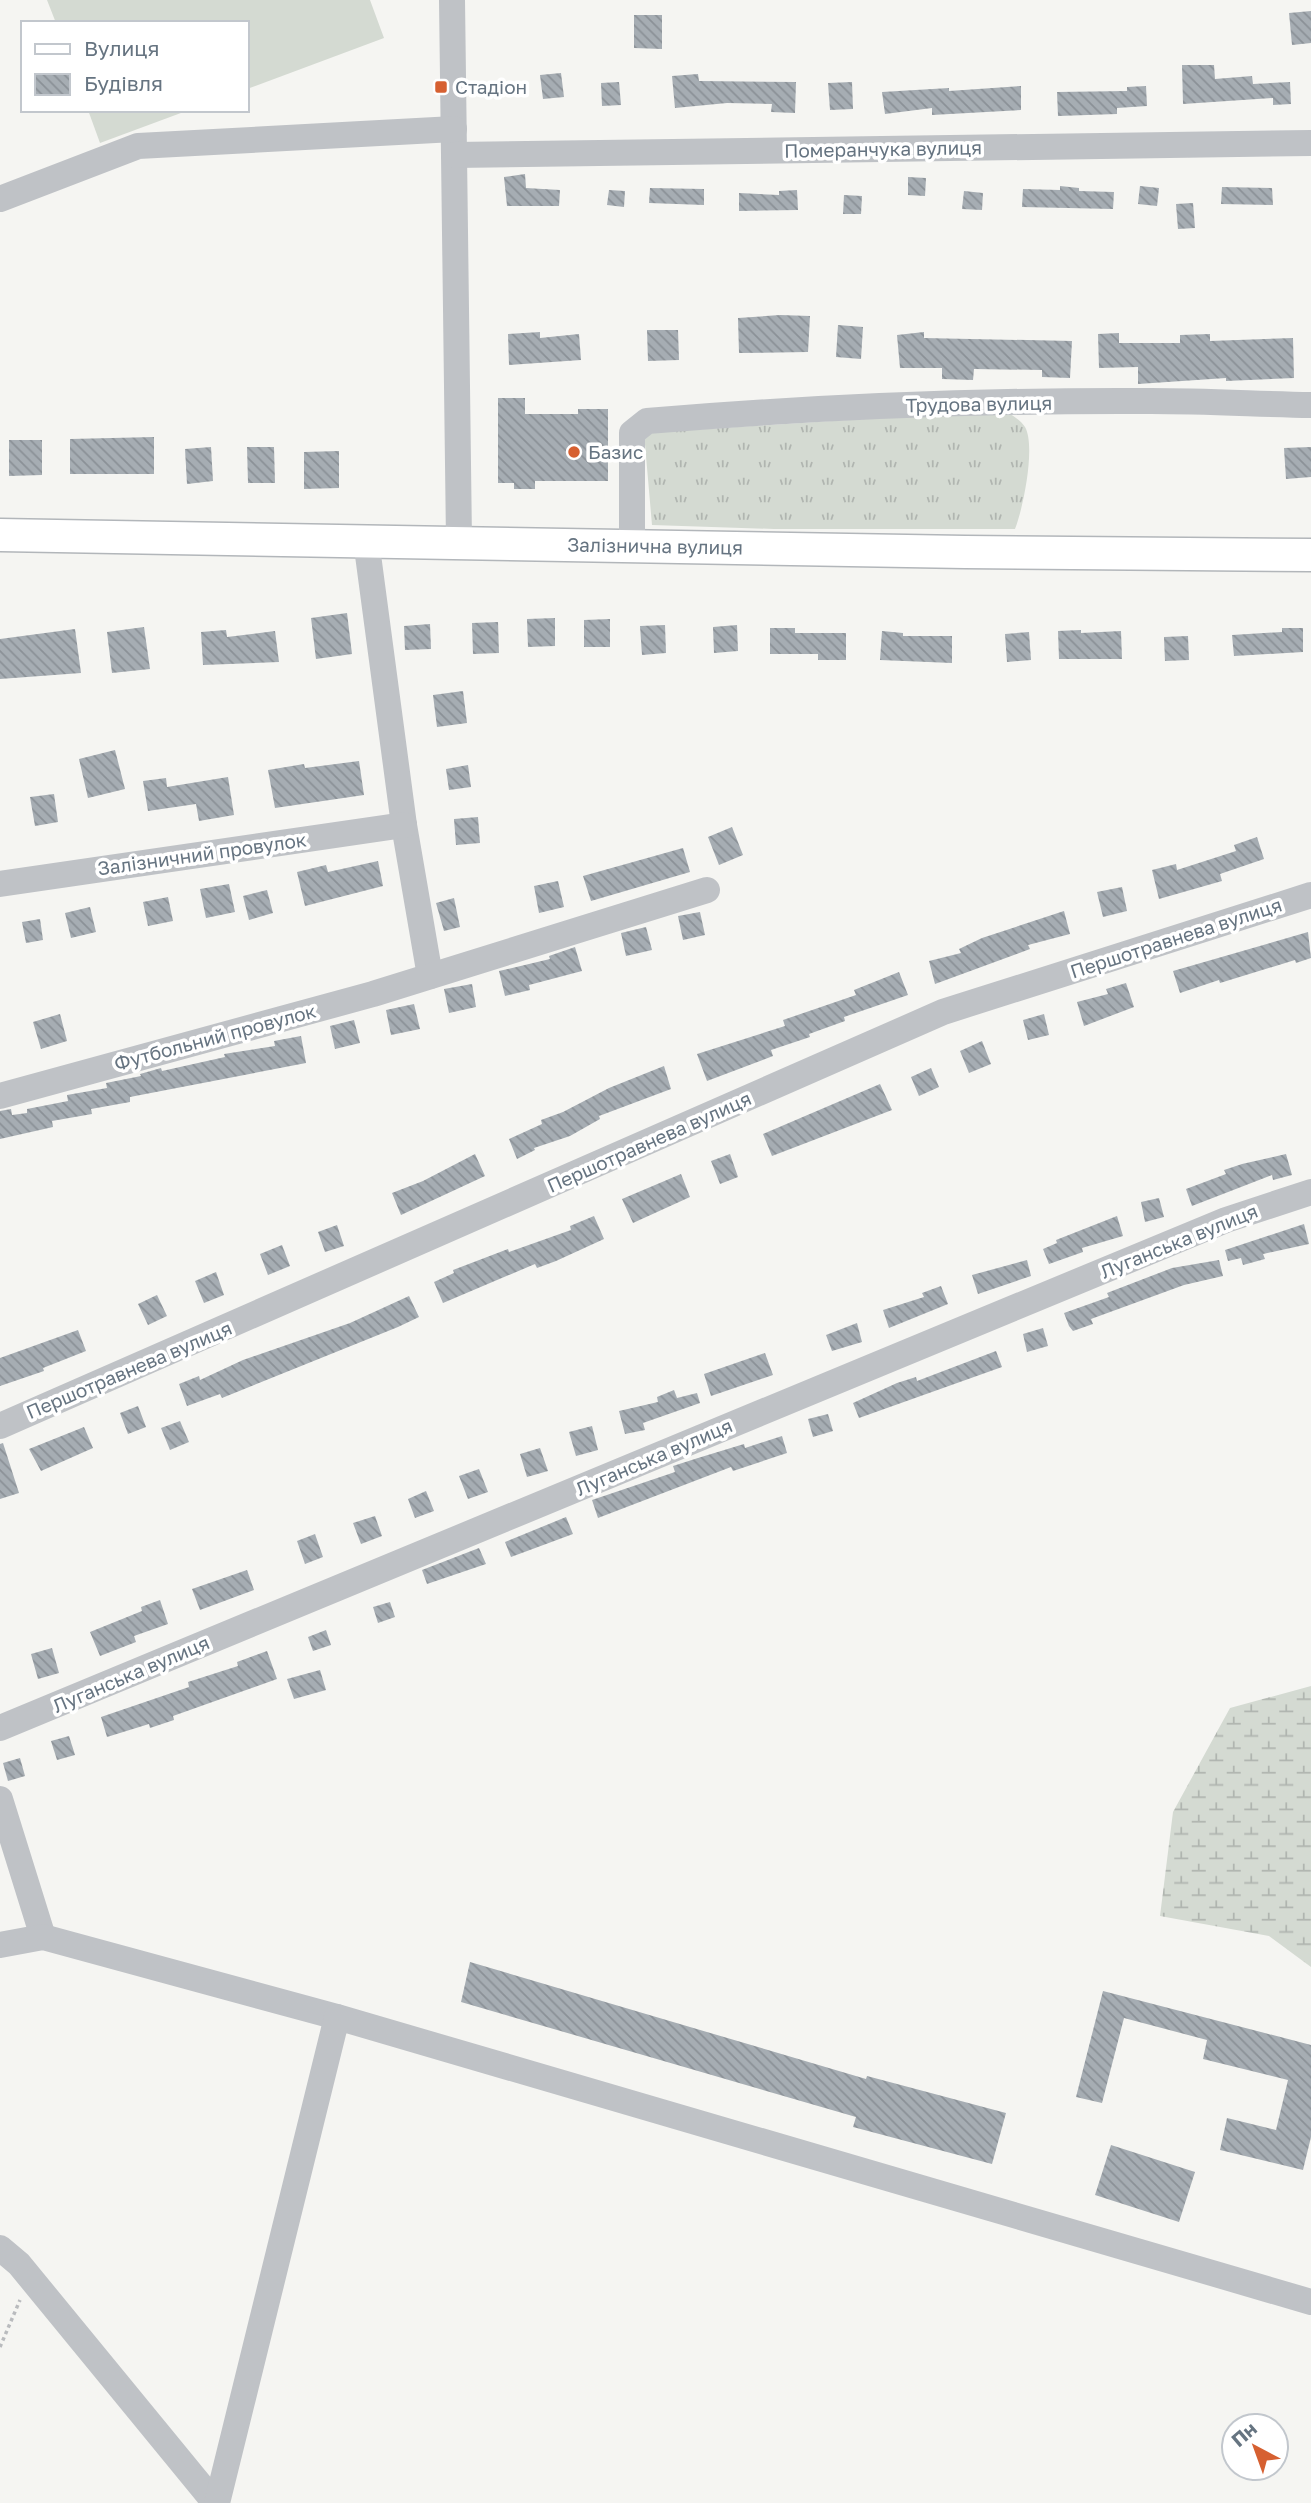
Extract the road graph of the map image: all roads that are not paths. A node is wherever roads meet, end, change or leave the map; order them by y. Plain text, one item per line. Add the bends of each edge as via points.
1 (452, 0) edge
2 (454, 142) junction
3 (1311, 143) edge
4 (0, 199) edge
5 (1311, 405) edge
6 (0, 535) edge
7 (366, 540) junction
8 (459, 541) junction
9 (632, 545) junction
10 (1311, 555) edge
11 (404, 825) junction
12 (0, 884) edge
13 (707, 890) dead end
14 (1311, 895) edge
15 (430, 976) junction
16 (0, 1096) edge
17 (1311, 1192) edge
18 (0, 1426) edge
19 (0, 1728) edge
20 (0, 1799) edge
21 (43, 1937) junction
22 (0, 1945) edge
23 (337, 2017) junction
24 (0, 2248) edge
25 (1311, 2302) edge
26 (216, 2503) edge

1 - 2 street
2 - 3 street, Померанчука вулиця
2 - 4 street, Померанчука вулиця via 138,146
2 - 8 street
5 - 9 street, Трудова вулиця via 1153,401 934,404 647,421 632,433
6 - 7 main road, Залізнична вулиця
7 - 8 main road, Залізнична вулиця
7 - 11 street
8 - 9 main road, Залізнична вулиця
9 - 10 main road, Залізнична вулиця
11 - 12 street, Залізничний провулок
11 - 15 street
13 - 15 street, Футбольний провулок
14 - 18 street, Першотравнева вулиця via 943,1012
15 - 16 street, Футбольний провулок
17 - 19 street, Луганська вулиця via 1226,1220
20 - 21 street
21 - 22 street
21 - 23 street
23 - 25 street
23 - 26 street
24 - 26 street via 30,2278

